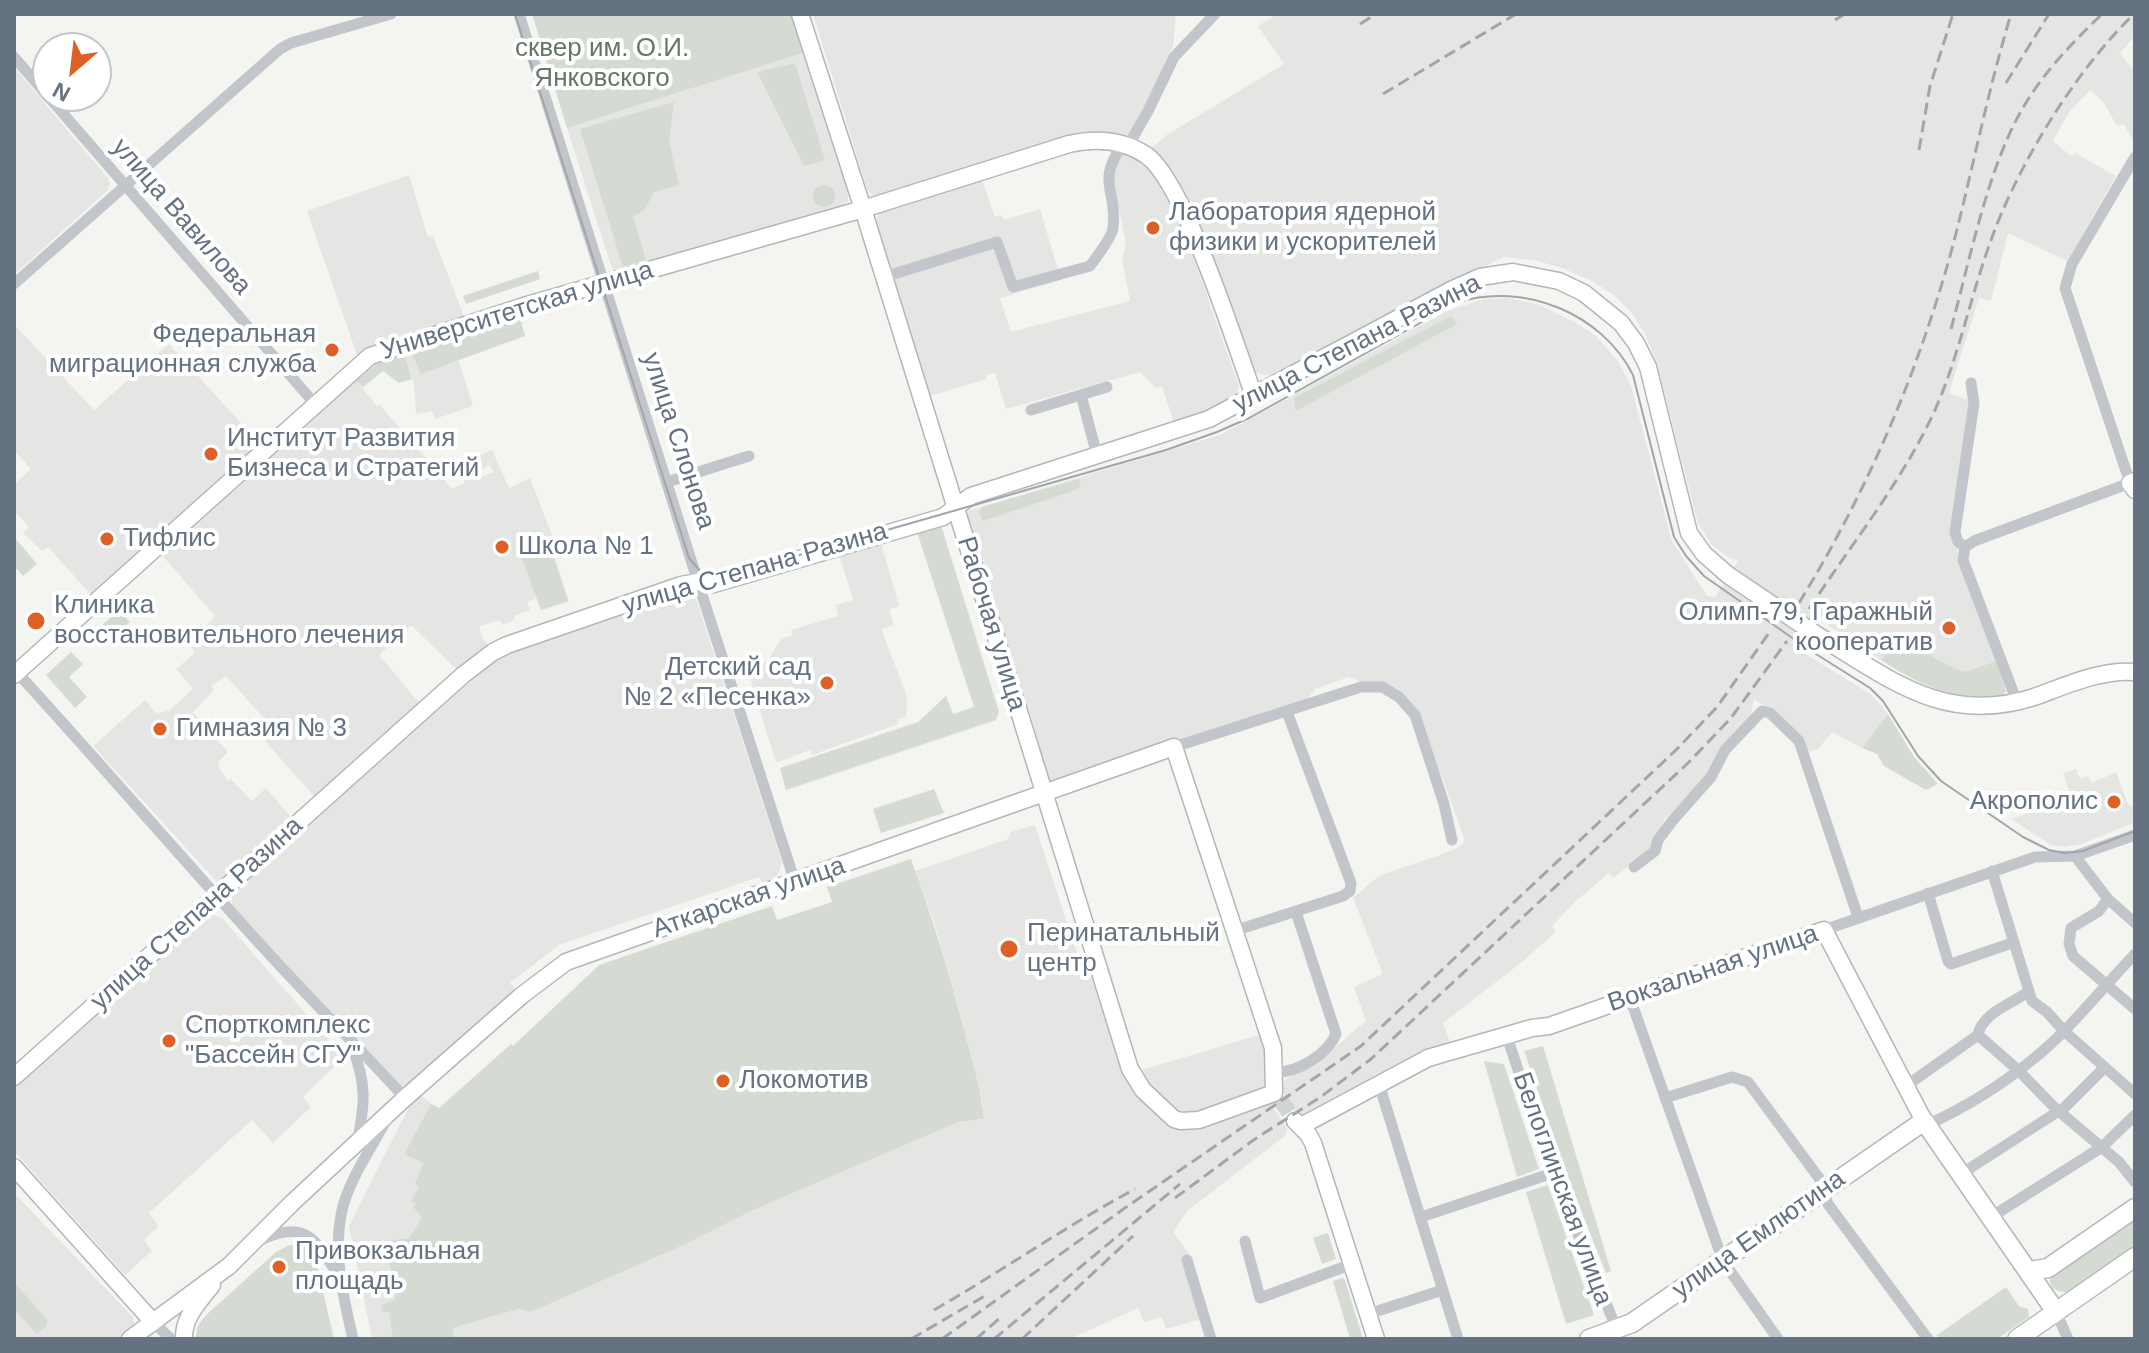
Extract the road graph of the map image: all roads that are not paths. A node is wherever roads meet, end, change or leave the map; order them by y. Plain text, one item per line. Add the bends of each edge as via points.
1 (391, 14) edge
2 (519, 14) edge
3 (800, 14) edge
4 (1215, 14) edge
5 (14, 57) edge
6 (1126, 145) junction
7 (2135, 157) edge
8 (124, 185) junction
9 (863, 209) junction
10 (884, 277) junction
11 (605, 283) junction
12 (14, 284) edge
13 (1971, 383) dead end
14 (1107, 387) dead end
15 (1081, 395) junction
16 (1254, 396) junction
17 (315, 404) junction
18 (1031, 410) dead end
19 (1097, 455) junction
20 (749, 456) dead end
21 (667, 482) junction
22 (2133, 485) edge
23 (955, 509) junction
24 (1965, 547) junction
25 (698, 582) junction
26 (15, 672) edge
27 (2135, 672) edge
28 (2017, 702) junction
29 (1287, 712) junction
30 (1174, 747) junction
31 (1044, 793) junction
32 (2135, 835) edge
33 (1452, 840) dead end
34 (2075, 856) junction
35 (1634, 867) dead end
36 (1992, 871) junction
37 (795, 882) junction
38 (1928, 893) junction
39 (217, 896) junction
40 (2108, 899) junction
41 (1296, 912) junction
42 (1858, 917) junction
43 (2135, 923) edge
44 (1824, 930) junction
45 (1234, 931) junction
46 (2012, 943) junction
47 (2135, 954) edge
48 (2106, 983) junction
49 (2028, 992) junction
50 (1630, 998) junction
51 (2135, 1009) edge
52 (2064, 1031) junction
53 (1978, 1035) junction
54 (1507, 1037) junction
55 (350, 1043) junction
56 (2104, 1068) junction
57 (2018, 1070) junction
58 (1275, 1072) junction
59 (14, 1077) edge
60 (1379, 1084) junction
61 (1906, 1086) junction
62 (2135, 1094) edge
63 (405, 1098) junction
64 (1665, 1098) junction
65 (2060, 1111) junction
66 (391, 1112) junction
67 (2135, 1115) edge
68 (1925, 1123) junction
69 (357, 1143) junction
70 (2102, 1147) junction
71 (14, 1167) edge
72 (1553, 1173) junction
73 (1961, 1174) junction
74 (2135, 1182) edge
75 (1824, 1190) junction
76 (2135, 1208) edge
77 (1421, 1217) junction
78 (1991, 1217) junction
79 (1245, 1241) dead end
80 (252, 1245) junction
81 (2135, 1257) edge
82 (1187, 1260) dead end
83 (1723, 1261) junction
84 (1352, 1264) junction
85 (229, 1266) junction
86 (2030, 1271) junction
87 (339, 1276) junction
88 (1443, 1290) junction
89 (2056, 1312) junction
90 (1368, 1314) junction
91 (153, 1322) junction
92 (1619, 1335) edge
93 (130, 1339) edge
94 (171, 1339) edge
95 (184, 1339) edge
96 (353, 1339) edge
97 (1211, 1339) edge
98 (1376, 1339) edge
99 (1458, 1339) edge
100 (1589, 1339) edge
101 (1778, 1339) edge
102 (1928, 1339) edge
103 (2017, 1339) edge
104 (2068, 1339) edge

1 - 8 street via 280,49
2 - 11 street, улица Слонова
3 - 9 main road, Рабочая улица
4 - 6 street via 1174,57
5 - 8 street, улица Вавилова
6 - 9 main road, Университетская улица via 1089,140 1069,144
6 - 10 street via 1110,162 1111,237 1090,266 1013,287 997,242
6 - 16 main road via 1157,165 1183,210
7 - 22 street via 2072,264 2065,288
8 - 12 street
8 - 17 street, улица Вавилова
9 - 10 main road, Рабочая улица
9 - 11 main road, Университетская улица
10 - 23 main road, Рабочая улица
11 - 17 main road, Университетская улица via 370,356
11 - 21 street, улица Слонова
13 - 24 street via 1974,403 1955,532
14 - 15 street
15 - 18 street
15 - 19 street
16 - 19 main road, улица Степана Разина via 1209,419
16 - 28 main road, улица Степана Разина, bridge via 1480,277 1513,272 1559,281 1621,323 1648,367 1689,533 1704,554 1817,635 1919,694 1943,703 1987,707
17 - 26 main road, Университетская улица
19 - 23 main road, улица Степана Разина via 971,496
20 - 21 street
21 - 25 street, улица Слонова
22 - 24 street
23 - 25 main road, улица Степана Разина via 758,572 714,584
23 - 31 main road, Рабочая улица
24 - 28 street via 1963,560
25 - 37 street, улица Слонова
25 - 39 main road, улица Степана Разина via 493,652
26 - 39 street
27 - 28 main road via 2099,675
29 - 30 street, Аткарская улица
29 - 33 street, Аткарская улица via 1361,687 1382,687 1399,697 1415,715
29 - 41 street via 1351,883 1343,896
30 - 31 main road, Аткарская улица
30 - 45 main road
31 - 37 main road, Аткарская улица
31 - 58 main road, Рабочая улица via 1139,1086 1174,1119 1187,1122 1277,1096
32 - 34 street, Вокзальная улица
34 - 36 street, Вокзальная улица via 2035,857
34 - 40 street
35 - 42 street via 1655,851 1725,750 1762,711 1799,741
36 - 38 street, Вокзальная улица
36 - 46 street
37 - 63 main road, Аткарская улица via 566,962
38 - 42 street, Вокзальная улица
38 - 46 street via 1951,964
39 - 55 street
39 - 59 main road, улица Степана Разина
40 - 43 street
40 - 48 street via 2071,928 2069,944 2073,956
41 - 45 street
41 - 58 street via 1336,1034 1324,1052 1287,1073
42 - 44 street, Вокзальная улица
44 - 50 main road, Вокзальная улица
44 - 61 main road
45 - 58 main road via 1273,1048
46 - 49 street
47 - 48 street, улица Емлютина
48 - 51 street
48 - 52 street, улица Емлютина
49 - 52 street
49 - 53 street via 1998,1009
50 - 54 main road, Вокзальная улица
50 - 64 street
52 - 56 street
52 - 57 street, улица Емлютина
53 - 57 street
53 - 61 street
54 - 60 main road, Вокзальная улица via 1428,1058
54 - 72 street, Белоглинская улица
55 - 63 street
55 - 69 street via 364,1081
56 - 62 street
56 - 65 street
57 - 65 street
57 - 68 street, улица Емлютина via 1970,1102
60 - 77 street
60 - 84 main road, Вокзальная улица via 1297,1123 1313,1143
61 - 68 main road
63 - 66 main road, Аткарская улица
64 - 75 street via 1732,1077 1748,1082
64 - 83 street
65 - 70 street
65 - 73 street
66 - 69 main road, Аткарская улица
66 - 87 street via 341,1213
67 - 70 street
68 - 73 main road
68 - 75 main road, улица Емлютина
69 - 80 main road, Аткарская улица
70 - 74 street
70 - 78 street
71 - 91 main road
72 - 77 street
72 - 92 street, Белоглинская улица
73 - 78 main road
75 - 83 main road, улица Емлютина
75 - 102 street via 1828,1204
76 - 86 main road via 2048,1268
77 - 88 street
78 - 86 main road
79 - 84 street via 1260,1298
80 - 85 main road, Аткарская улица
80 - 87 street via 280,1230 296,1231 310,1237
81 - 89 main road
82 - 97 street
83 - 92 main road, улица Емлютина
83 - 101 street
84 - 90 main road
85 - 91 main road, Аткарская улица
85 - 95 main road, Аткарская улица via 189,1315
86 - 89 main road
87 - 96 street
88 - 90 street
88 - 99 street
89 - 103 main road
89 - 104 street
90 - 98 main road
91 - 93 main road, Аткарская улица
91 - 94 street
92 - 100 main road, улица Емлютина

